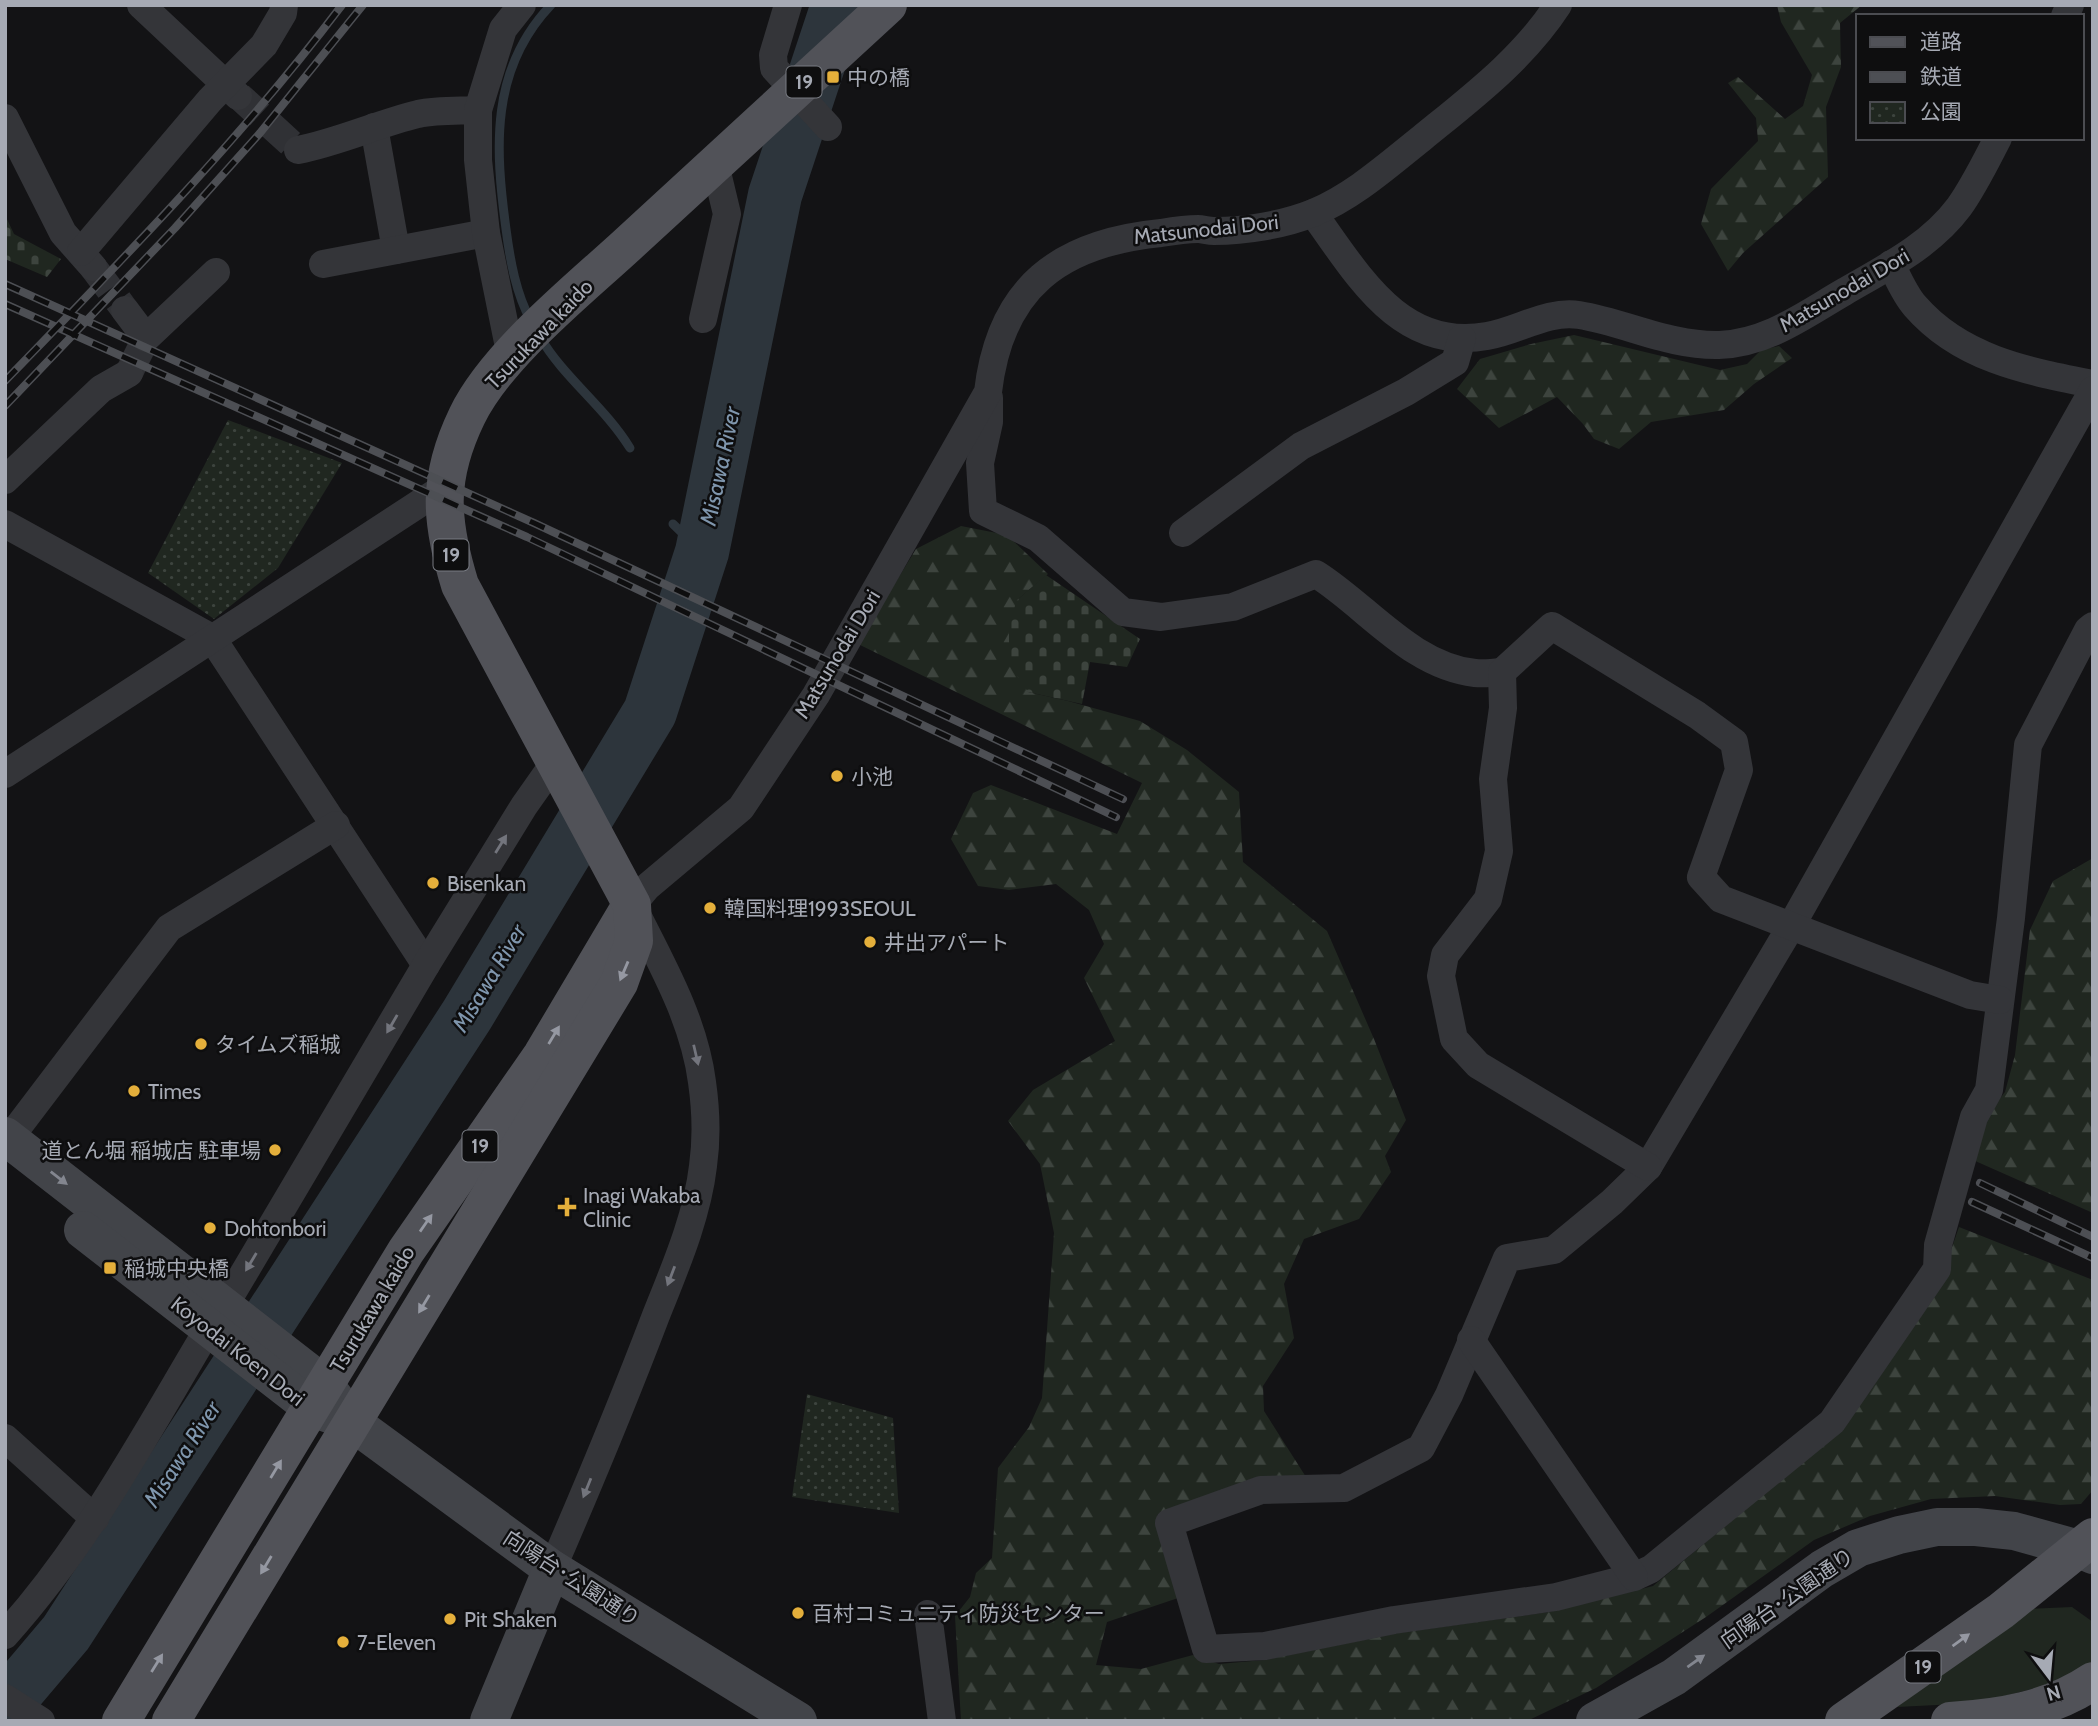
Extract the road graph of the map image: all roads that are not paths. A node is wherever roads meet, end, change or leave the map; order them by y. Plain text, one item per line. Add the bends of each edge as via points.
1 (141, 5) edge
2 (284, 5) edge
3 (522, 5) edge
4 (788, 5) edge
5 (888, 5) edge
6 (1559, 5) edge
7 (786, 83) junction
8 (233, 91) junction
9 (478, 110) junction
10 (5, 118) edge
11 (826, 125) dead end
12 (374, 127) junction
13 (1997, 140) edge
14 (298, 150) dead end
15 (715, 164) junction
16 (1313, 213) junction
17 (486, 233) junction
18 (396, 250) junction
19 (323, 264) dead end
20 (1891, 264) junction
21 (216, 272) dead end
22 (125, 310) tunnel mouth
23 (703, 319) dead end
24 (1462, 338) junction
25 (516, 351) junction
26 (129, 373) tunnel mouth
27 (2093, 384) edge
28 (2093, 390) edge
29 (988, 392) junction
30 (5, 480) edge
31 (443, 488) junction
32 (5, 524) edge
33 (1183, 533) dead end
34 (2093, 626) edge
35 (212, 638) junction
36 (1502, 672) junction
37 (559, 770) junction
38 (5, 774) edge
39 (336, 825) junction
40 (632, 905) junction
41 (1790, 928) junction
42 (426, 965) junction
43 (2000, 1000) junction
44 (6, 1147) edge
45 (1648, 1167) junction
46 (225, 1323) junction
47 (1471, 1340) junction
48 (318, 1397) junction
49 (353, 1423) junction
50 (5, 1438) edge
51 (95, 1519) junction
52 (1998, 1539) junction
53 (2084, 1558) edge
54 (552, 1569) junction
55 (1634, 1577) junction
56 (928, 1614) dead end
57 (5, 1635) edge
58 (2093, 1681) edge
59 (5, 1698) edge
60 (41, 1721) edge
61 (121, 1721) edge
62 (171, 1721) edge
63 (489, 1721) edge
64 (798, 1721) edge
65 (942, 1721) edge
66 (1595, 1721) edge
67 (1647, 1721) edge
68 (1844, 1721) edge
69 (1950, 1721) edge

1 - 8 street
2 - 8 street via 264,46
3 - 9 street via 503,29
4 - 7 street via 772,61
5 - 7 main road, Tsurukawa kaido / 19 via 854,36
6 - 16 street via 1520,54 1456,110 1368,181
7 - 11 street
7 - 15 main road, Tsurukawa kaido / 19 via 754,129
8 - 10 street via 210,100 87,260 62,233
9 - 12 street via 421,113
9 - 17 street
12 - 14 street via 330,144
12 - 18 street
13 - 20 street, Matsunodai Dori via 1958,208 1916,249
15 - 23 street via 727,214
15 - 25 main road, Tsurukawa kaido / 19
16 - 24 street, Matsunodai Dori via 1376,298 1394,313 1436,334
16 - 29 street, Matsunodai Dori via 1265,226 1144,234 1108,241 1067,257 1048,269 1014,309 992,361
17 - 18 street
17 - 25 street
18 - 19 street
20 - 24 street, Matsunodai Dori via 1796,323 1741,342 1685,344 1579,315 1558,315 1488,336
20 - 27 street via 1914,305 1956,343 2029,372
21 - 22 street via 146,338
24 - 33 street via 1455,362 1301,446
25 - 31 main road, Tsurukawa kaido / 19 via 468,415
26 - 30 street via 101,389
28 - 41 street
29 - 36 street via 989,422 980,463 983,511 1038,538 1123,612 1161,617 1233,607 1316,574 1410,647 1439,663 1474,673
29 - 40 street, Matsunodai Dori via 816,695 741,808
31 - 35 street
31 - 37 main road, Tsurukawa kaido / 19 via 448,546 460,585
32 - 35 street
34 - 43 street via 2028,745
35 - 38 street
35 - 39 street
36 - 41 street via 1552,626 1734,742 1739,770 1700,877 1720,899
36 - 45 street via 1503,708 1493,779 1499,851 1488,899 1445,955 1441,976 1454,1039 1478,1065
37 - 40 main road, Tsurukawa kaido / 19
42 -> 37 street via 524,806
39 - 42 street
39 - 44 street via 169,928
48 -> 40 main road, Tsurukawa kaido / 19 via 406,1251 542,1055
40 -> 49 main road, Tsurukawa kaido / 19 via 634,941 619,983
40 -> 54 street via 692,1037 703,1092 703,1168 674,1269
41 - 43 street via 1969,995
41 - 45 street
42 -> 46 street
43 - 55 street via 1989,1090 1974,1117 1938,1245 1937,1269 1832,1422 1651,1569
44 - 46 street, Koyodai Koen Dori
45 - 47 street via 1554,1250 1507,1258
46 - 48 street, Koyodai Koen Dori
46 - 51 street
47 - 55 street
47 - 55 street via 1421,1448 1344,1488 1261,1490 1169,1523 1206,1649 1265,1646 1394,1620 1556,1597
48 - 49 street, Koyodai Koen Dori
61 -> 48 main road, Tsurukawa kaido / 19
49 - 54 street, 向陽台･公園通り
49 -> 62 main road, Tsurukawa kaido / 19
50 - 51 street
51 - 57 street
52 - 53 street
66 -> 52 street, 向陽台･公園通り via 1674,1677 1858,1548 1937,1527
52 - 67 street, 向陽台･公園通り via 1976,1547 1940,1548 1873,1568 1848,1581 1735,1666
68 -> 53 main road, 19
54 - 63 street
54 - 64 street, 向陽台･公園通り
56 - 65 street
58 - 69 main road via 2061,1700 2034,1708
59 - 60 street

